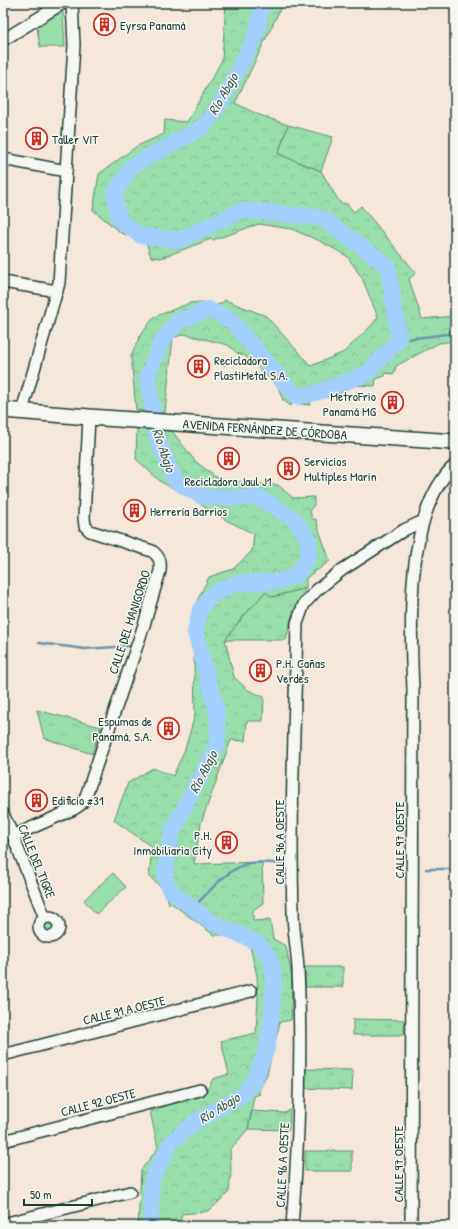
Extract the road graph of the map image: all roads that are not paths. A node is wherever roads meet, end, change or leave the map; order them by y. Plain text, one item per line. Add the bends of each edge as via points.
1 (63, 3) edge
2 (72, 3) edge
3 (3, 40) edge
4 (3, 159) edge
5 (66, 171) junction
6 (3, 282) edge
7 (57, 291) junction
8 (3, 410) edge
9 (22, 410) junction
10 (89, 417) junction
11 (455, 442) edge
12 (455, 465) edge
13 (423, 521) junction
14 (3, 814) edge
15 (14, 836) junction
16 (45, 918) dead end
17 (251, 991) dead end
18 (3, 1055) edge
19 (200, 1090) dead end
20 (3, 1141) edge
21 (130, 1192) dead end
22 (3, 1224) edge
23 (292, 1226) edge
24 (411, 1226) edge

1 - 3 street
2 - 5 street via 74,45
4 - 5 street
5 - 7 street
6 - 7 street
7 - 9 street
8 - 9 main road, AVENIDA FERNÁNDEZ DE CÓRDOBA
9 - 10 main road, AVENIDA FERNÁNDEZ DE CÓRDOBA
10 - 11 main road, AVENIDA FERNÁNDEZ DE CÓRDOBA
10 - 15 street, CALLE DEL MANIGORDO via 85,526 90,531 152,551 158,555 161,562 160,571 85,799 74,809
12 - 13 street, CALLE 97 OESTE via 432,497
13 - 23 street, CALLE 96 A OESTE via 404,530 342,570 317,590 304,604 297,623 292,838 293,913 298,968 299,1116
13 - 24 street, CALLE 97 OESTE via 413,580 411,646
14 - 15 street, CALLE DEL TIGRE
15 - 16 street, CALLE DEL TIGRE
17 - 18 street, CALLE 91 A OESTE
19 - 20 street, CALLE 92 OESTE
21 - 22 street

